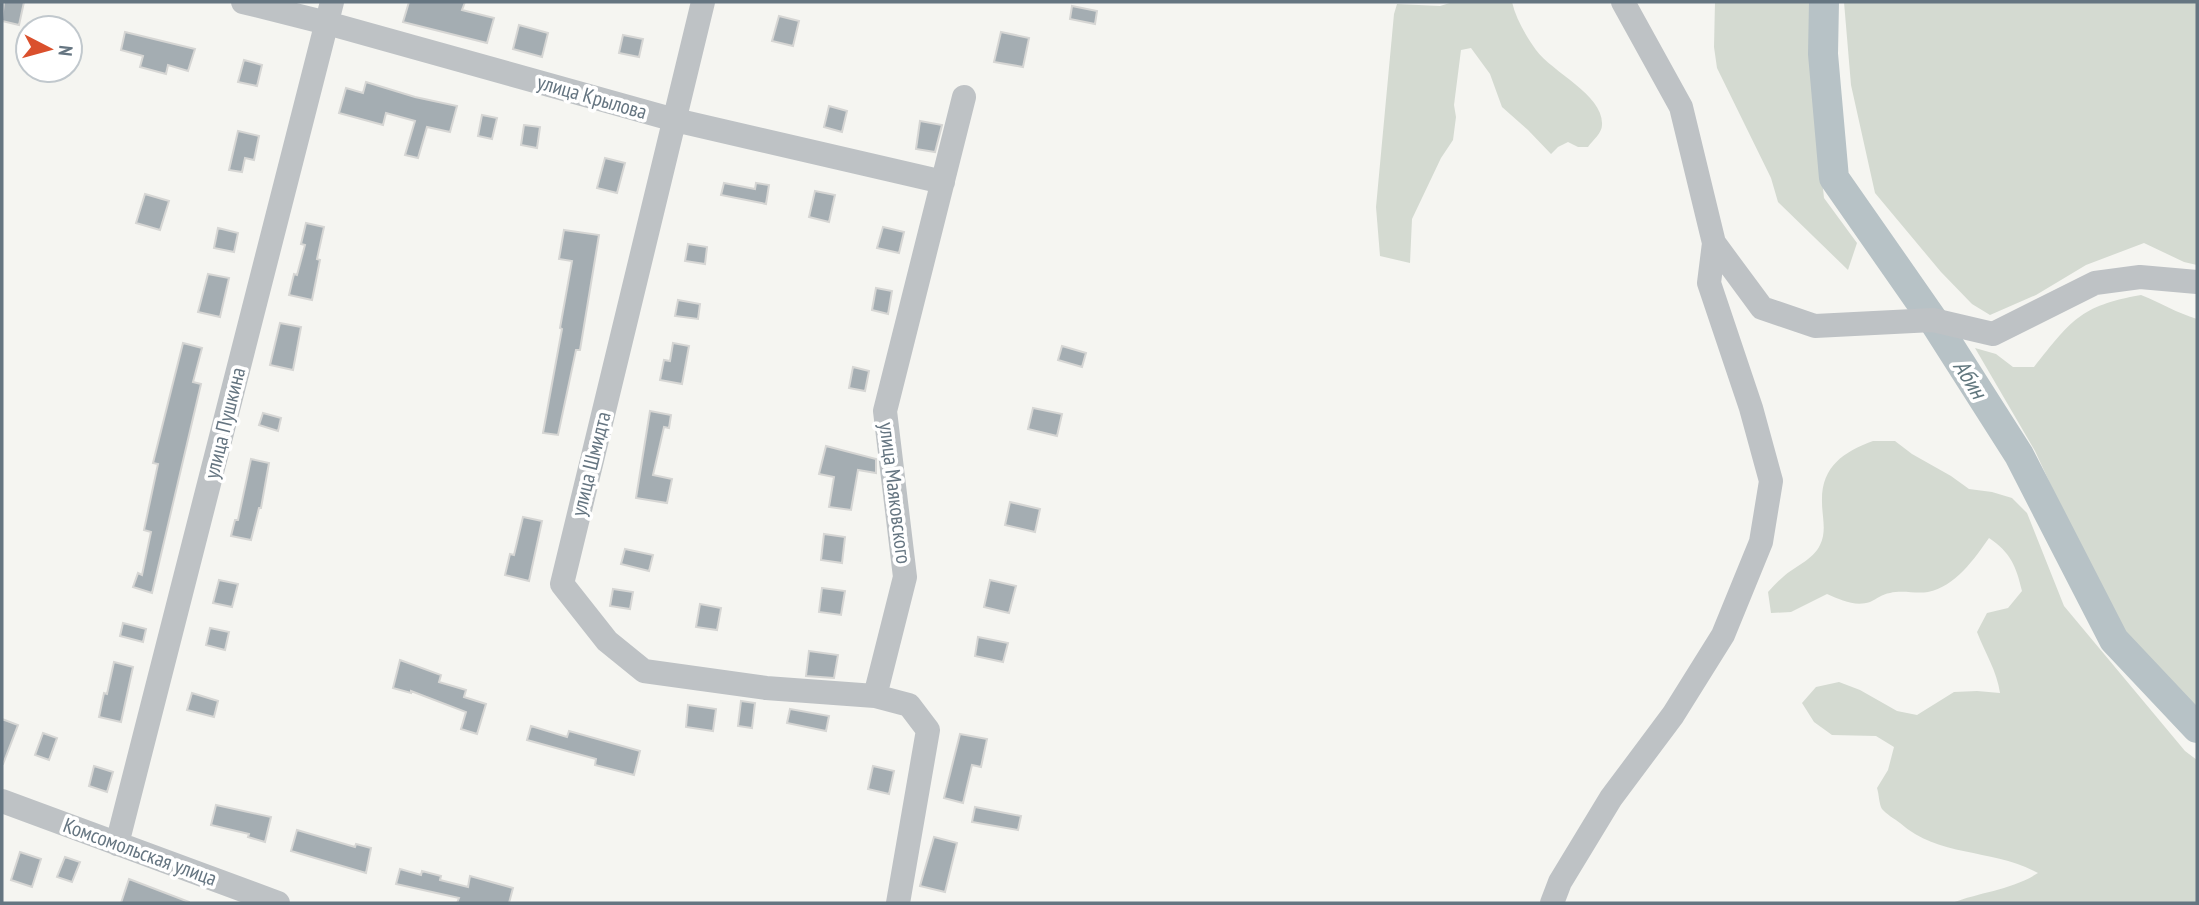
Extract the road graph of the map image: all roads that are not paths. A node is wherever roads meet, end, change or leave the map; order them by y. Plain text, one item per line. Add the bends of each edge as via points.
1 (243, 2) edge
2 (703, 2) edge
3 (1623, 2) edge
4 (330, 12) edge
5 (964, 97) dead end
6 (675, 120) junction
7 (943, 182) junction
8 (1714, 243) junction
9 (2197, 282) edge
10 (875, 696) junction
11 (2, 801) edge
12 (117, 844) junction
13 (278, 903) edge
14 (898, 903) edge
15 (1552, 903) edge

1 - 4 street, улица Крылова
2 - 6 street, улица Шмидта
3 - 8 street via 1681,107
4 - 6 street, улица Крылова
4 - 12 street, улица Пушкина
5 - 7 street, улица Маяковского
6 - 7 street, улица Крылова
6 - 10 street, улица Шмидта via 562,584 607,641 643,671 766,688
7 - 10 street, улица Маяковского via 884,411 905,576
8 - 9 street via 1762,308 1815,326 1933,320 1993,334 2095,283 2140,277
8 - 15 street via 1709,283 1771,481 1761,542 1723,635 1611,798
10 - 14 street via 909,705 928,730
11 - 12 street, Комсомольская улица
12 - 13 street, Комсомольская улица

